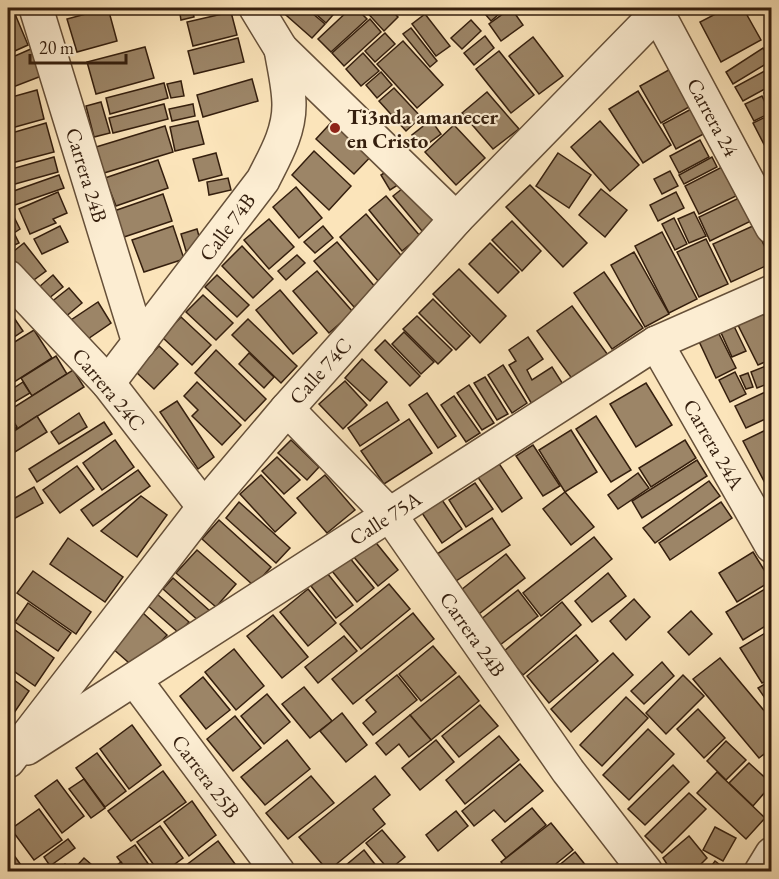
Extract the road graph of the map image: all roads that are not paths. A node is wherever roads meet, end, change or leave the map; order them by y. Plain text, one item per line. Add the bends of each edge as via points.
1 (36, 8) edge
2 (256, 8) edge
3 (658, 9) edge
4 (281, 49) junction
5 (456, 219) junction
6 (771, 227) edge
7 (8, 277) edge
8 (771, 292) edge
9 (139, 343) junction
10 (656, 343) junction
11 (108, 383) junction
12 (287, 409) junction
13 (204, 507) junction
14 (390, 515) junction
15 (771, 546) edge
16 (135, 680) junction
17 (8, 761) edge
18 (771, 854) edge
19 (278, 872) edge
20 (646, 872) edge
21 (761, 872) edge

1 - 9 street, Carrera 24B
2 - 4 street
3 - 5 street, Calle 74C
3 - 6 street, Carrera 24
4 - 5 street
4 - 9 street, Calle 74B via 289,105 282,142 263,180
5 - 12 street, Calle 74C
7 - 11 street, Carrera 24C
8 - 10 street, Calle 75A
9 - 11 street, Calle 74B
10 - 14 street, Calle 75A
10 - 15 street, Carrera 24A
11 - 13 street, Carrera 24C
12 - 13 street, Calle 74C
12 - 14 street, Carrera 24B
13 - 17 street, Calle 74C
14 - 16 street, Calle 75A
14 - 20 street, Carrera 24B via 568,771
16 - 17 street, Calle 75A
16 - 19 street, Carrera 25B
18 - 21 street

